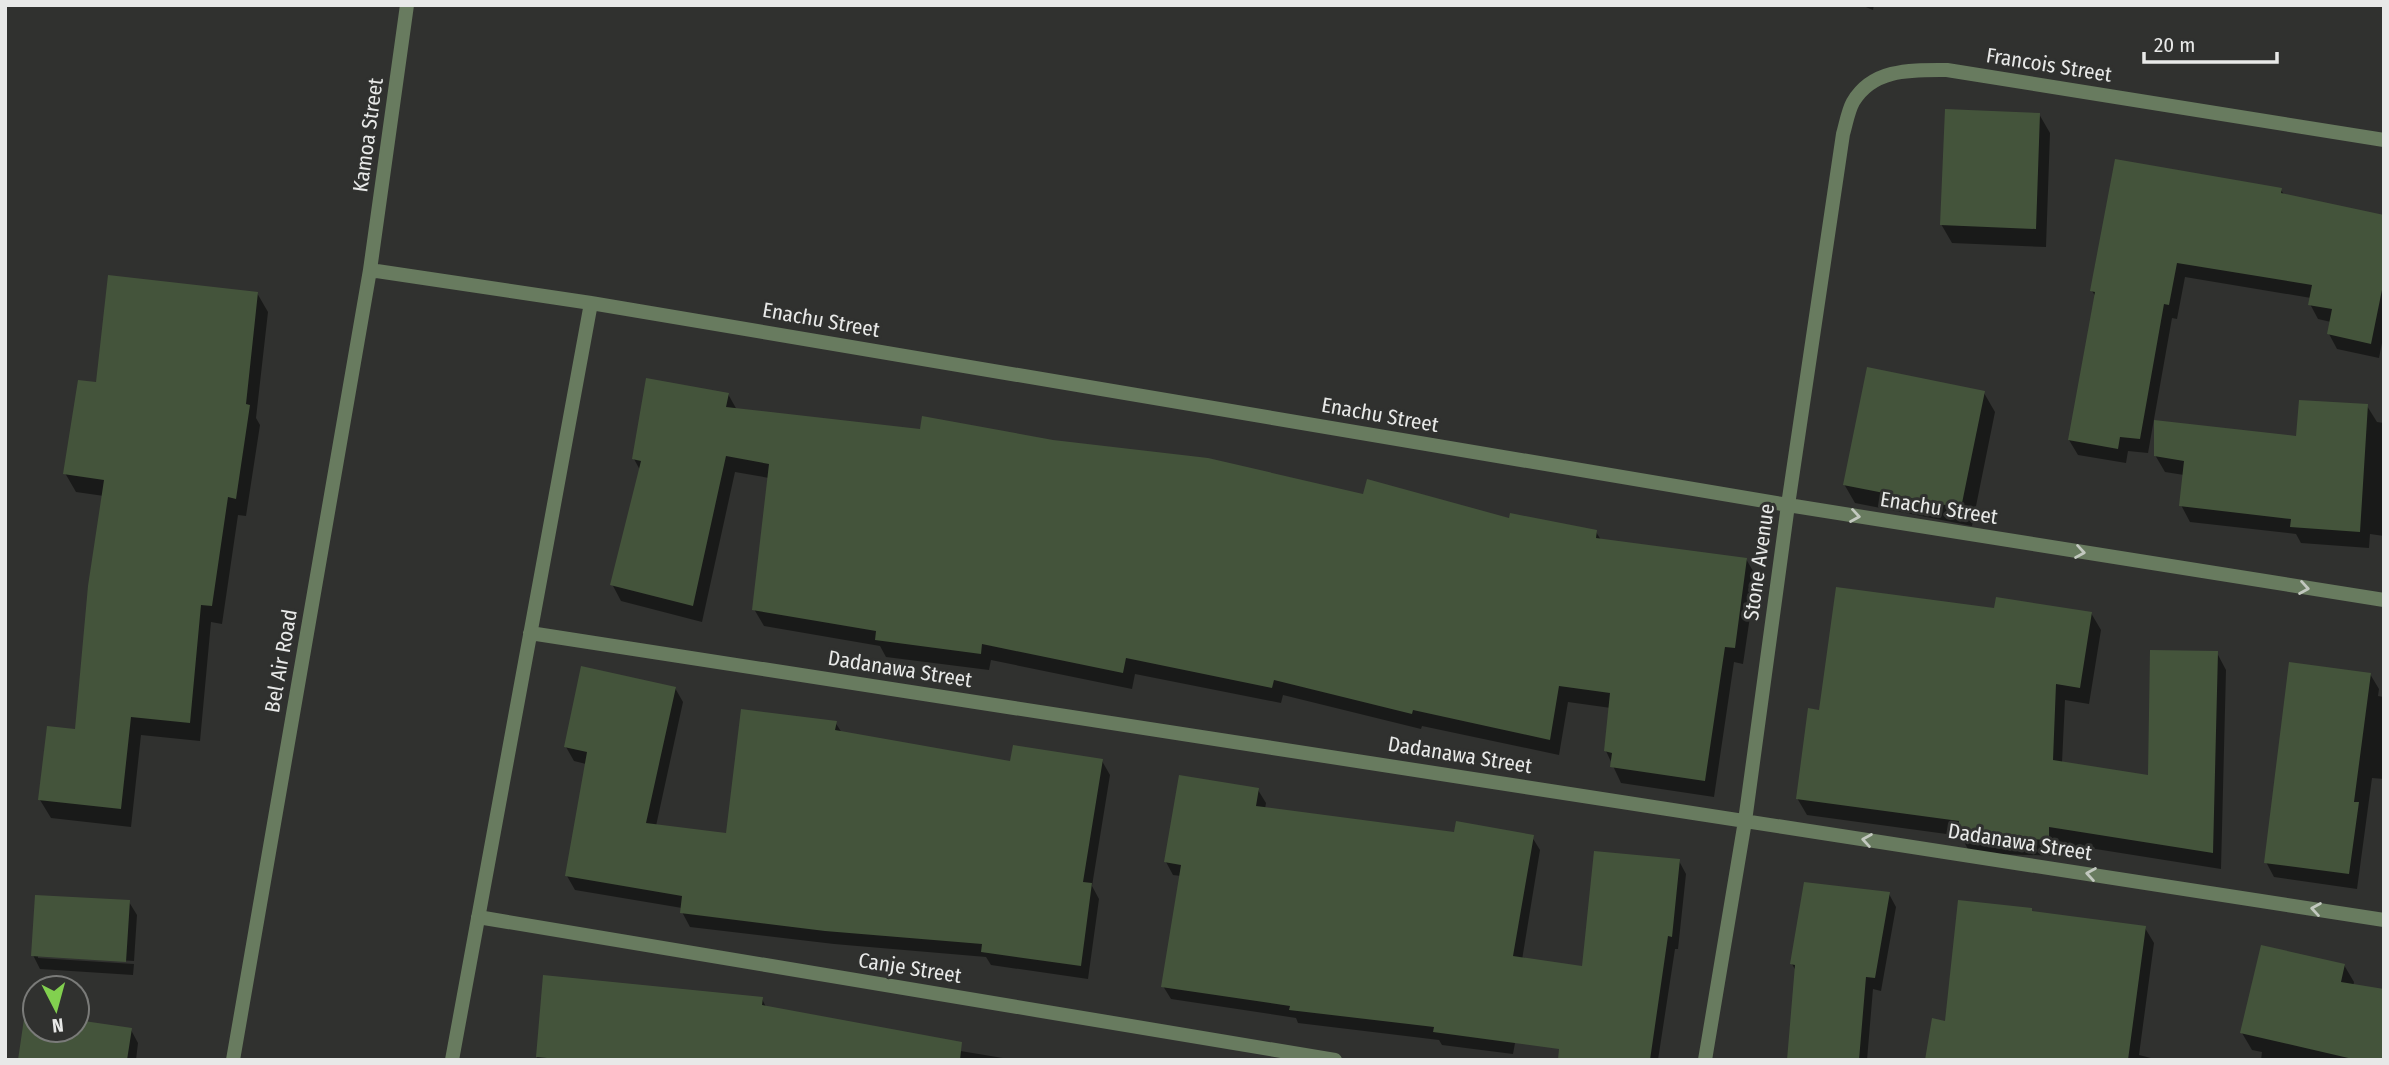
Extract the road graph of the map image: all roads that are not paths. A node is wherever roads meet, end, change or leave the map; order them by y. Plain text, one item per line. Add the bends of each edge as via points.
1 (407, 5) edge
2 (1874, 79) joint
3 (2384, 140) edge
4 (370, 270) junction
5 (591, 303) junction
6 (1788, 505) junction
7 (2384, 600) edge
8 (530, 633) junction
9 (1745, 821) junction
10 (478, 917) junction
11 (2384, 920) edge
12 (233, 1060) edge
13 (452, 1060) edge
14 (1335, 1060) edge
15 (1705, 1060) edge

1 - 4 street, Kamoa Street
2 - 3 street, Francois Street via 1908,70 1947,70
2 - 6 street, Stone Avenue via 1853,103 1843,134
4 - 5 street, Enachu Street
4 - 12 street, Bel Air Road
5 - 6 street, Enachu Street
5 - 8 street
6 -> 7 street, Enachu Street
6 - 9 street, Stone Avenue
8 - 9 street, Dadanawa Street
8 - 10 street
11 -> 9 street, Dadanawa Street
9 - 15 street, Stone Avenue
10 - 13 street
10 - 14 street, Canje Street

